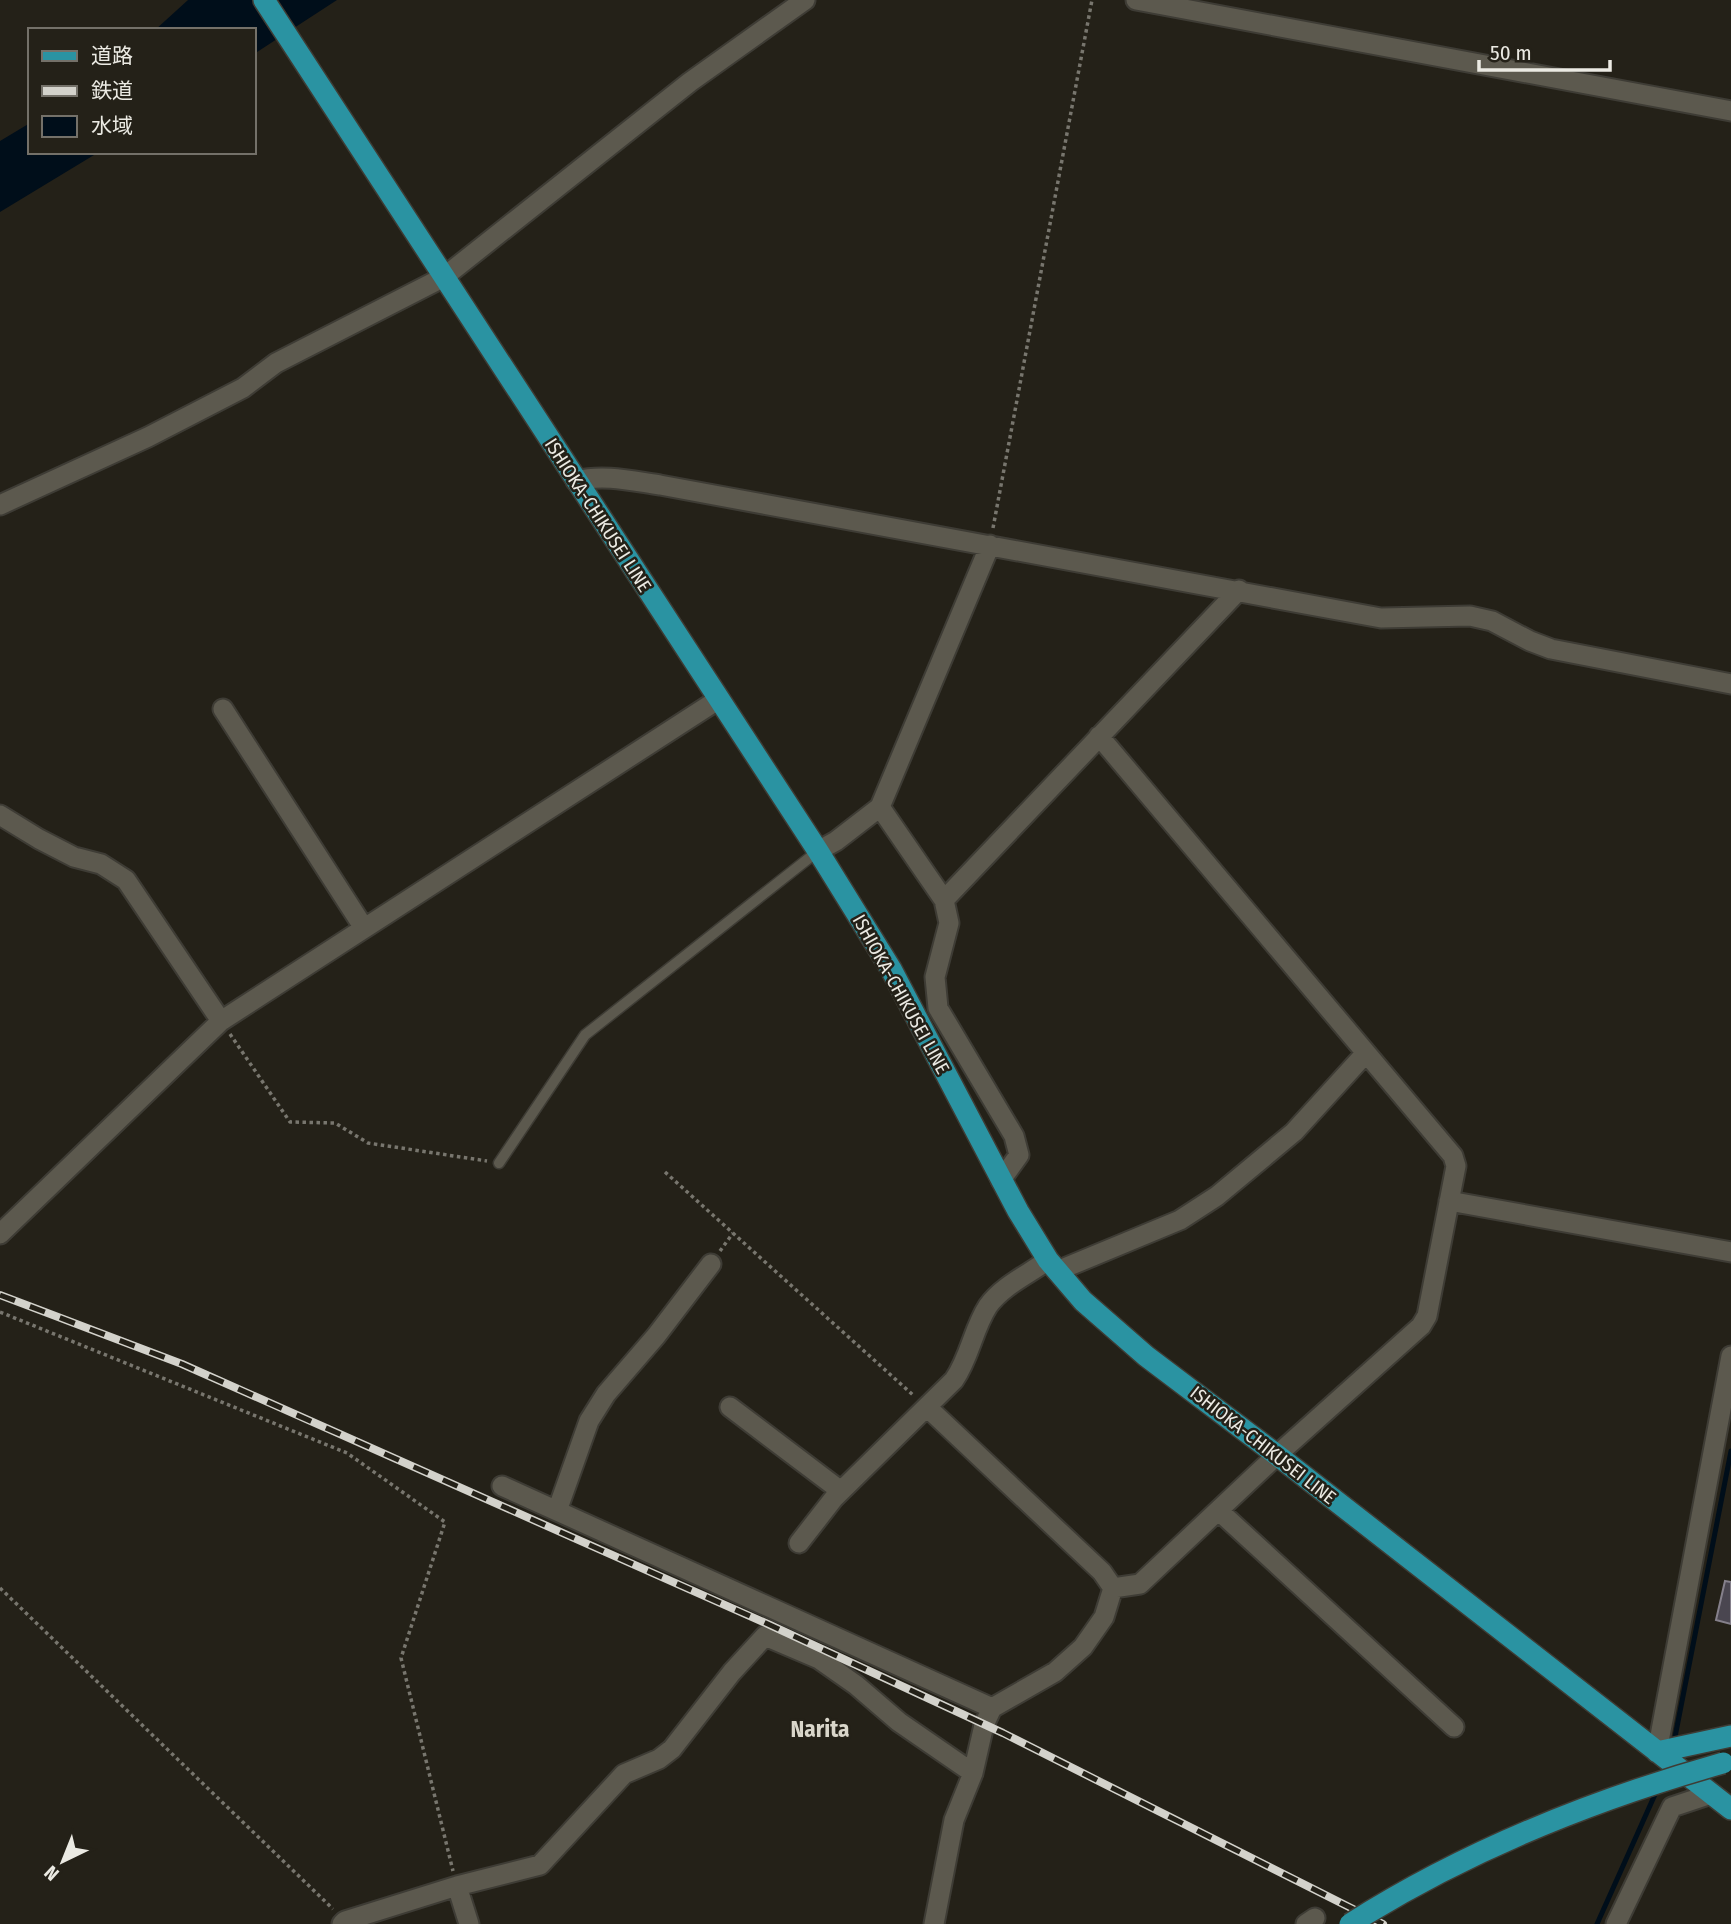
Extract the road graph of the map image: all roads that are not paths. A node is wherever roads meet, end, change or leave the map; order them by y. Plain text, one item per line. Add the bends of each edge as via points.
1 (264, 0) edge
2 (805, 0) edge
3 (1136, 0) edge
4 (1731, 111) edge
5 (444, 277) junction
6 (576, 481) junction
7 (0, 505) edge
8 (990, 545) junction
9 (1239, 590) junction
10 (1731, 684) edge
11 (719, 699) junction
12 (223, 709) dead end
13 (1099, 736) junction
14 (880, 807) junction
15 (0, 815) edge
16 (818, 850) junction
17 (944, 900) junction
18 (365, 928) junction
19 (221, 1021) junction
20 (1365, 1054) junction
21 (499, 1163) road end
22 (1001, 1180) junction
23 (1449, 1201) junction
24 (0, 1234) edge
25 (1731, 1252) edge
26 (711, 1264) dead end
27 (1053, 1266) junction
28 (1731, 1356) edge
29 (730, 1407) dead end
30 (928, 1408) junction
31 (1277, 1455) junction
32 (502, 1486) dead end
33 (841, 1491) junction
34 (557, 1511) junction
35 (1219, 1511) junction
36 (799, 1543) dead end
37 (1113, 1588) junction
38 (992, 1708) junction
39 (1454, 1727) dead end
40 (1731, 1736) edge
41 (1657, 1752) junction
42 (1727, 1762) edge
43 (972, 1773) junction
44 (1723, 1800) edge
45 (457, 1886) junction
46 (343, 1922) edge
47 (469, 1924) edge
48 (934, 1924) edge
49 (1350, 1924) edge
50 (1616, 1924) edge

1 - 5 main road, ISHIOKA-CHIKUSEI LINE
2 - 5 street via 691,82
3 - 4 street
5 - 6 main road, ISHIOKA-CHIKUSEI LINE
5 - 7 street via 276,363 243,388 148,437
6 - 8 street via 610,478 660,485
6 - 11 main road, ISHIOKA-CHIKUSEI LINE
8 - 9 street
8 - 14 street
9 - 10 street via 1381,618 1481,618 1551,649
9 - 13 street
11 - 16 main road, ISHIOKA-CHIKUSEI LINE
11 - 18 street
12 - 18 street
13 - 17 street
13 - 20 street
14 - 16 street
14 - 17 street
15 - 19 street via 74,857 101,863 125,880
16 - 21 lane via 585,1035
16 - 22 main road, ISHIOKA-CHIKUSEI LINE via 891,969
17 - 22 street via 949,923 935,977 938,1008 1014,1136 1019,1155
18 - 19 street
19 - 24 street
20 - 23 street via 1452,1156 1456,1166
20 - 27 street via 1294,1132 1217,1196 1180,1220
22 - 27 main road, ISHIOKA-CHIKUSEI LINE
23 - 25 street
23 - 31 street via 1427,1316 1421,1326
26 - 34 street via 589,1420
27 - 30 street via 997,1295 980,1322 965,1365
27 - 31 main road, ISHIOKA-CHIKUSEI LINE via 1083,1301 1146,1356
28 - 41 street
29 - 33 street
30 - 33 street
30 - 37 street via 1102,1572
31 - 35 street
31 - 41 main road, ISHIOKA-CHIKUSEI LINE
32 - 34 street
33 - 36 street
34 - 38 street
35 - 37 street via 1140,1584
35 - 39 street
37 - 38 street via 1104,1618 1083,1647 1055,1672
38 - 43 street
40 - 41 main road
41 - 44 main road, ISHIOKA-CHIKUSEI LINE
42 - 49 main road, bridge via 1633,1790 1531,1830 1468,1858
43 - 45 street via 819,1659 765,1636 672,1749 624,1774 540,1865
43 - 48 street via 954,1821
44 - 50 street via 1672,1807
45 - 46 street
45 - 47 street

